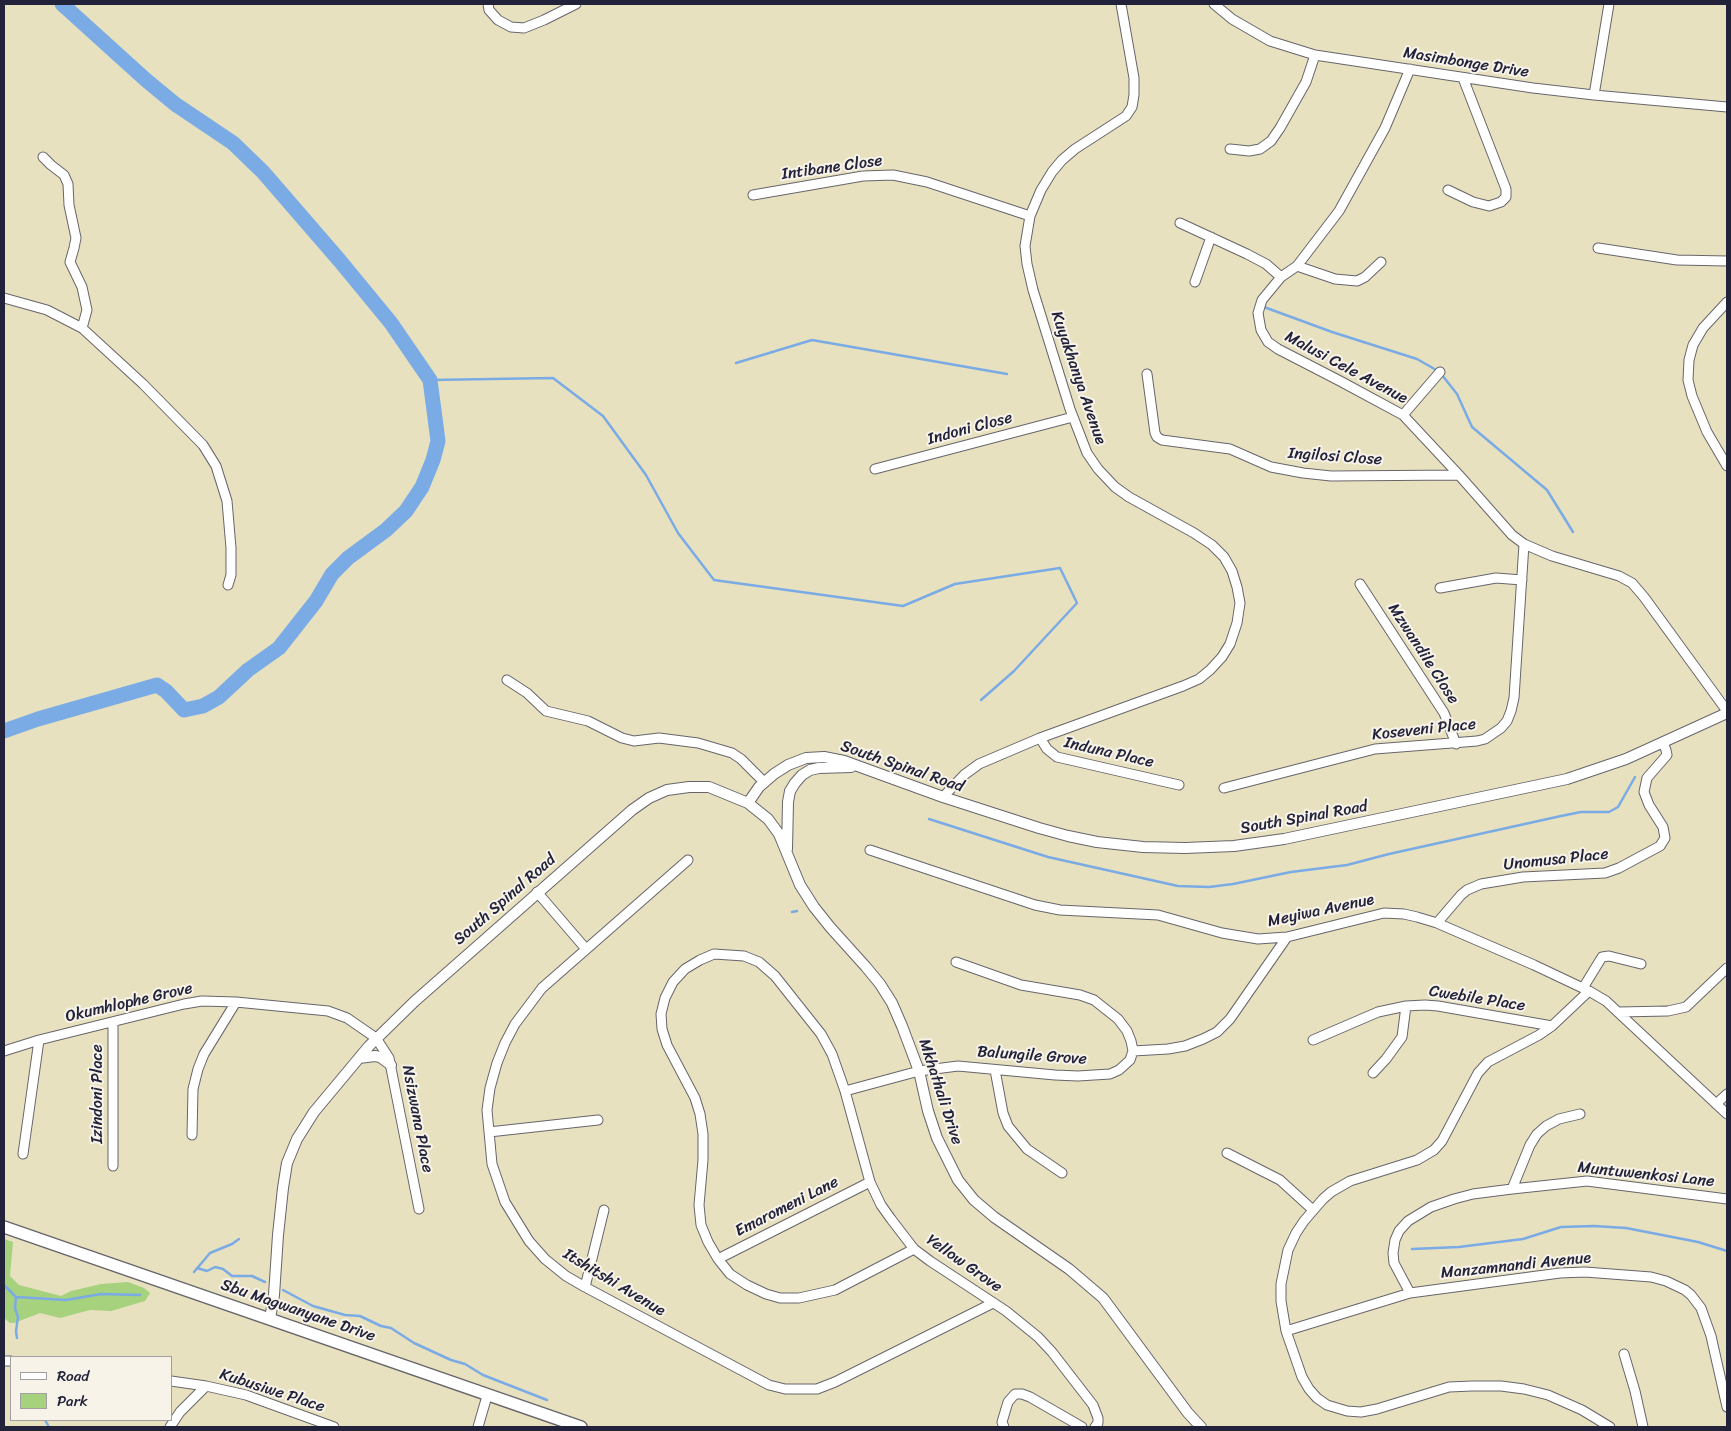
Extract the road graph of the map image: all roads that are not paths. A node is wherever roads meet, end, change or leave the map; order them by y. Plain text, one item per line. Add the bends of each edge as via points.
1 (488, 4) edge
2 (576, 4) edge
3 (1122, 4) edge
4 (1214, 4) edge
5 (1609, 4) edge
6 (1315, 54) junction
7 (1410, 69) junction
8 (1463, 78) junction
9 (1594, 95) junction
10 (1727, 107) edge
11 (1230, 149) dead end
12 (43, 157) dead end
13 (1448, 190) dead end
14 (753, 196) dead end
15 (1030, 216) junction
16 (1180, 223) dead end
17 (1211, 237) junction
18 (1598, 248) dead end
19 (1727, 261) edge
20 (1381, 262) dead end
21 (1297, 266) junction
22 (1281, 277) junction
23 (1194, 282) dead end
24 (4, 298) edge
25 (1727, 302) edge
26 (82, 328) junction
27 (1440, 372) dead end
28 (1147, 374) dead end
29 (1403, 415) junction
30 (1073, 417) junction
31 (1727, 466) edge
32 (875, 469) dead end
33 (1459, 475) junction
34 (1524, 544) junction
35 (1522, 580) junction
36 (1360, 584) dead end
37 (228, 585) dead end
38 (1440, 588) dead end
39 (507, 680) dead end
40 (1727, 712) edge
41 (1040, 738) junction
42 (1663, 743) junction
43 (1456, 744) junction
44 (859, 767) junction
45 (764, 782) junction
46 (1179, 784) dead end
47 (1224, 788) dead end
48 (943, 798) junction
49 (748, 803) junction
50 (870, 850) dead end
51 (788, 855) junction
52 (688, 860) dead end
53 (537, 892) junction
54 (1436, 924) junction
55 (1287, 937) junction
56 (586, 949) junction
57 (956, 962) dead end
58 (1641, 964) dead end
59 (1727, 968) edge
60 (1586, 990) junction
61 (236, 1002) junction
62 (1406, 1006) junction
63 (1619, 1012) junction
64 (113, 1022) junction
65 (1552, 1026) junction
66 (376, 1038) junction
67 (39, 1040) junction
68 (1313, 1040) dead end
69 (4, 1051) edge
70 (1133, 1051) junction
71 (359, 1058) junction
72 (391, 1065) junction
73 (995, 1070) junction
74 (919, 1071) junction
75 (1373, 1073) dead end
76 (846, 1091) junction
77 (1727, 1094) edge
78 (1716, 1104) junction
79 (1580, 1114) dead end
80 (1727, 1114) edge
81 (598, 1120) dead end
82 (489, 1132) junction
83 (192, 1135) dead end
84 (1227, 1153) dead end
85 (23, 1154) dead end
86 (113, 1166) dead end
87 (1062, 1173) dead end
88 (870, 1182) junction
89 (1512, 1188) junction
90 (1727, 1199) edge
91 (419, 1209) dead end
92 (604, 1210) dead end
93 (1313, 1210) junction
94 (4, 1227) edge
95 (914, 1249) junction
96 (718, 1258) junction
97 (585, 1288) junction
98 (1410, 1293) junction
99 (993, 1302) junction
100 (270, 1319) junction
101 (1286, 1331) junction
102 (1624, 1354) dead end
103 (172, 1381) edge
104 (206, 1386) junction
105 (488, 1396) junction
106 (1727, 1407) edge
107 (170, 1427) edge
108 (334, 1427) edge
109 (478, 1427) edge
110 (581, 1427) edge
111 (1004, 1427) edge
112 (1082, 1427) edge
113 (1095, 1427) edge
114 (1201, 1427) edge
115 (1610, 1427) edge
116 (1643, 1427) edge

1 - 2 street via 498,20 511,27 524,28
3 - 15 street, Kuyakhanya Avenue via 1134,78 1132,107 1126,116 1062,160 1040,190
4 - 6 street, Masimbonge Drive via 1232,19 1270,41
5 - 9 street
6 - 7 street, Masimbonge Drive
6 - 11 street via 1306,82 1270,141 1260,149
7 - 8 street, Masimbonge Drive
7 - 21 street, Malusi Cele Avenue via 1384,130 1349,196
8 - 9 street, Masimbonge Drive
8 - 13 street via 1506,189 1506,197 1502,202 1489,206
9 - 10 street, Masimbonge Drive
12 - 26 street via 64,175 68,184 76,238 70,262 82,287 87,310
14 - 15 street, Intibane Close via 863,176 893,175 927,182
15 - 30 street, Kuyakhanya Avenue via 1026,264
16 - 17 street
17 - 22 street via 1266,264
17 - 23 street
18 - 19 street via 1677,260
20 - 21 street via 1358,281 1335,279
21 - 22 street, Malusi Cele Avenue
22 - 29 street, Malusi Cele Avenue via 1265,294 1260,306 1258,321 1268,342
24 - 26 street via 47,310
25 - 31 street via 1703,328 1693,345 1688,380 1707,432
26 - 37 street via 168,408 212,457 227,501 231,568
27 - 29 street
28 - 33 street, Ingilosi Close via 1155,434 1162,440 1230,449 1270,467 1303,473
29 - 33 street, Malusi Cele Avenue
30 - 32 street, Indoni Close
30 - 41 street, Kuyakhanya Avenue via 1087,453 1115,487 1212,544 1224,557 1232,570 1240,603 1230,644 1199,679
33 - 34 street, Malusi Cele Avenue
34 - 35 street, Koseveni Place
34 - 40 street, Malusi Cele Avenue via 1552,556 1620,576 1632,583
35 - 38 street via 1496,578
35 - 43 street, Koseveni Place via 1512,711 1507,721 1492,735
36 - 43 street, Mzwandile Close via 1444,713
39 - 45 street via 528,693 546,711 588,721 622,738 698,743 732,753
40 - 42 street, South Spinal Road
41 - 46 street, Induna Place via 1057,757
41 - 48 street, Kuyakhanya Avenue via 980,764 964,775
42 - 48 street, South Spinal Road via 1567,779 1284,839 1234,846 1143,847 1097,842
42 - 54 street, Unomusa Place via 1666,755 1647,778 1644,792 1663,827 1666,838 1660,846 1604,873 1523,877 1481,884 1461,895
43 - 47 street, Koseveni Place via 1375,749
44 - 45 street, South Spinal Road via 824,757 806,758 788,765
44 - 48 street, South Spinal Road
44 - 51 street via 810,770 795,783 788,802
45 - 49 street, South Spinal Road
49 - 51 street, Mkhathali Drive via 768,819
49 - 53 street, South Spinal Road via 709,787 667,790 632,810
50 - 55 street, Meyiwa Avenue via 1044,907 1086,912 1145,913 1241,937
51 - 74 street, Mkhathali Drive via 800,885 814,907 880,984 892,1003
52 - 56 street, Itshitshi Avenue
53 - 56 street
53 - 66 street, South Spinal Road
54 - 55 street, Meyiwa Avenue via 1404,914 1384,913
54 - 60 street, Meyiwa Avenue via 1534,964
55 - 70 street via 1230,1019 1217,1032 1185,1046
56 - 82 street, Itshitshi Avenue via 542,988 515,1024 497,1063 490,1088
57 - 70 street via 1021,985 1080,994 1094,1000 1127,1031
58 - 60 street via 1602,957
59 - 63 street via 1686,1007 1668,1012
60 - 63 street, Meyiwa Avenue
60 - 65 street
61 - 64 street, Okumhlophe Grove via 184,1004
61 - 66 street, Okumhlophe Grove via 328,1011 347,1018
61 - 83 street via 204,1054 198,1070 193,1089
62 - 65 street, Cwebile Place via 1438,1006
62 - 68 street, Cwebile Place via 1378,1012
62 - 75 street via 1402,1036
63 - 78 street, Meyiwa Avenue
64 - 67 street, Okumhlophe Grove
64 - 86 street, Izindoni Place
65 - 93 street via 1488,1062 1478,1073 1434,1150 1401,1166 1350,1181 1331,1192
66 - 71 street, South Spinal Road
66 - 72 street, Nsizwana Place
67 - 69 street, Okumhlophe Grove
67 - 85 street
70 - 73 street, Balungile Grove via 1126,1065 1110,1074 1078,1076
71 - 72 street via 380,1057
71 - 100 street, South Spinal Road via 314,1112 297,1139 288,1163
72 - 91 street, Nsizwana Place
73 - 74 street, Balungile Grove via 958,1066
73 - 87 street via 1008,1126 1027,1149
74 - 76 street
74 - 114 street, Mkhathali Drive via 937,1138 958,1180 994,1217 1069,1269 1103,1298
76 - 88 street, Yellow Grove
76 - 96 street, Yellow Grove via 821,1034 775,976 759,962 744,956 714,954 685,969 673,982 661,1014 662,1028 700,1114 703,1134 701,1225
77 - 78 street
78 - 80 street, Meyiwa Avenue
79 - 89 street via 1559,1119 1537,1134
81 - 82 street
82 - 97 street, Itshitshi Avenue via 492,1164 505,1202 516,1222 545,1259
84 - 93 street via 1280,1180
88 - 95 street, Yellow Grove via 881,1205
88 - 96 street, Emaromeni Lane
89 - 90 street, Muntuwenkosi Lane via 1587,1181
89 - 98 street, Muntuwenkosi Lane via 1473,1194 1432,1207 1399,1231 1393,1253 1397,1272
92 - 97 street
93 - 101 street via 1296,1233 1284,1266 1281,1301
94 - 100 main road, Sbu Magwanyane Drive
95 - 96 street, Yellow Grove via 835,1290 799,1298 773,1296 747,1285 730,1274
95 - 99 street, Yellow Grove
97 - 99 street, Itshitshi Avenue via 769,1385 803,1390 835,1382
98 - 101 street, Manzamnandi Avenue
98 - 106 street, Manzamnandi Avenue via 1560,1273 1617,1273 1666,1281 1685,1290 1701,1308
99 - 113 street, Yellow Grove via 1024,1324 1052,1352 1097,1412
100 - 105 main road, Sbu Magwanyane Drive
101 - 115 street via 1297,1366 1309,1389 1317,1398 1336,1408 1361,1412 1449,1388 1500,1386 1548,1395
102 - 116 street
103 - 104 street, Kubusiwe Place
104 - 107 street
104 - 108 street, Kubusiwe Place via 246,1395
105 - 109 street
105 - 110 main road, Sbu Magwanyane Drive
111 - 112 street via 1002,1422 1008,1402 1015,1394 1030,1396

